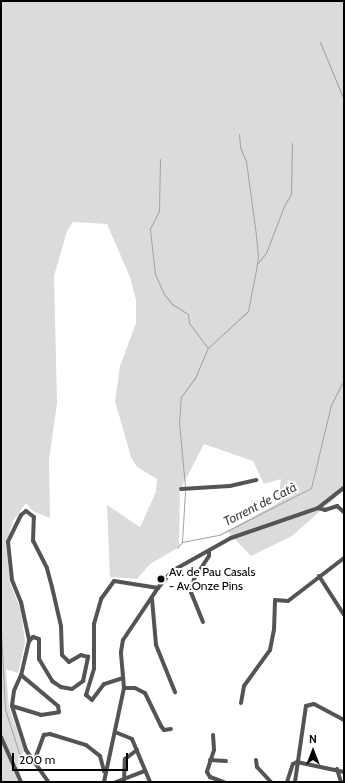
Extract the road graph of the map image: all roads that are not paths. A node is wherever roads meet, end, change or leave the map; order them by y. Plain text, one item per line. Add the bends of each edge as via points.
1 (256, 480) dead end
2 (344, 488) edge
3 (181, 489) dead end
4 (318, 508) junction
5 (344, 512) edge
6 (209, 552) junction
7 (344, 558) edge
8 (319, 576) junction
9 (158, 588) junction
10 (152, 599) junction
11 (344, 615) edge
12 (203, 622) dead end
13 (29, 641) junction
14 (21, 675) junction
15 (123, 678) junction
16 (124, 688) junction
17 (175, 692) dead end
18 (241, 703) dead end
19 (12, 706) junction
20 (344, 720) edge
21 (170, 729) dead end
22 (115, 732) junction
23 (213, 735) dead end
24 (1, 737) edge
25 (137, 750) junction
26 (210, 760) junction
27 (256, 760) dead end
28 (226, 761) dead end
29 (34, 762) junction
30 (297, 762) junction
31 (337, 769) junction
32 (146, 772) junction
33 (344, 772) edge
34 (104, 773) junction
35 (124, 781) edge
36 (21, 782) edge
37 (48, 782) edge
38 (104, 782) edge
39 (116, 782) edge
40 (150, 782) edge
41 (224, 782) edge
42 (271, 782) edge
43 (287, 782) edge
44 (295, 782) edge
45 (341, 782) edge

1 - 3 street via 230,486
2 - 4 street
4 - 5 street via 325,510 337,506
4 - 6 street via 253,529
6 - 9 street via 172,570
6 - 12 street via 194,578 191,593
7 - 8 street
8 - 11 street
8 - 18 street via 288,601 275,600 270,650 244,686
9 - 10 street
9 - 15 street via 114,581 101,599 96,614 94,668 86,695 92,700 104,684
10 - 15 street via 123,640
10 - 17 street via 156,645
13 - 13 street via 33,637 39,639 39,659 52,681 61,687 72,688 84,681 88,657 81,654 69,662 62,655 61,626 52,586 47,568 33,541 34,517 26,511 21,515 10,536 8,551 12,580 21,602
13 - 14 street
14 - 19 street via 14,691
14 - 19 street via 58,706 59,712 41,715
15 - 16 street
16 - 21 street via 135,688 145,693 161,726 164,730
16 - 22 street
19 - 29 street via 26,750
20 - 30 street via 314,704 306,706
22 - 25 street via 128,735
22 - 34 street
23 - 26 street via 214,750
24 - 36 street
25 - 32 street
25 - 35 street via 124,759
26 - 28 street
26 - 41 street via 210,777
27 - 42 street via 257,768
29 - 34 street via 44,735 50,734 91,748 100,756
29 - 37 street
30 - 31 street
30 - 43 street via 293,764
30 - 44 street
31 - 33 street
31 - 45 street
32 - 35 street
32 - 40 street
34 - 38 street
35 - 39 street

